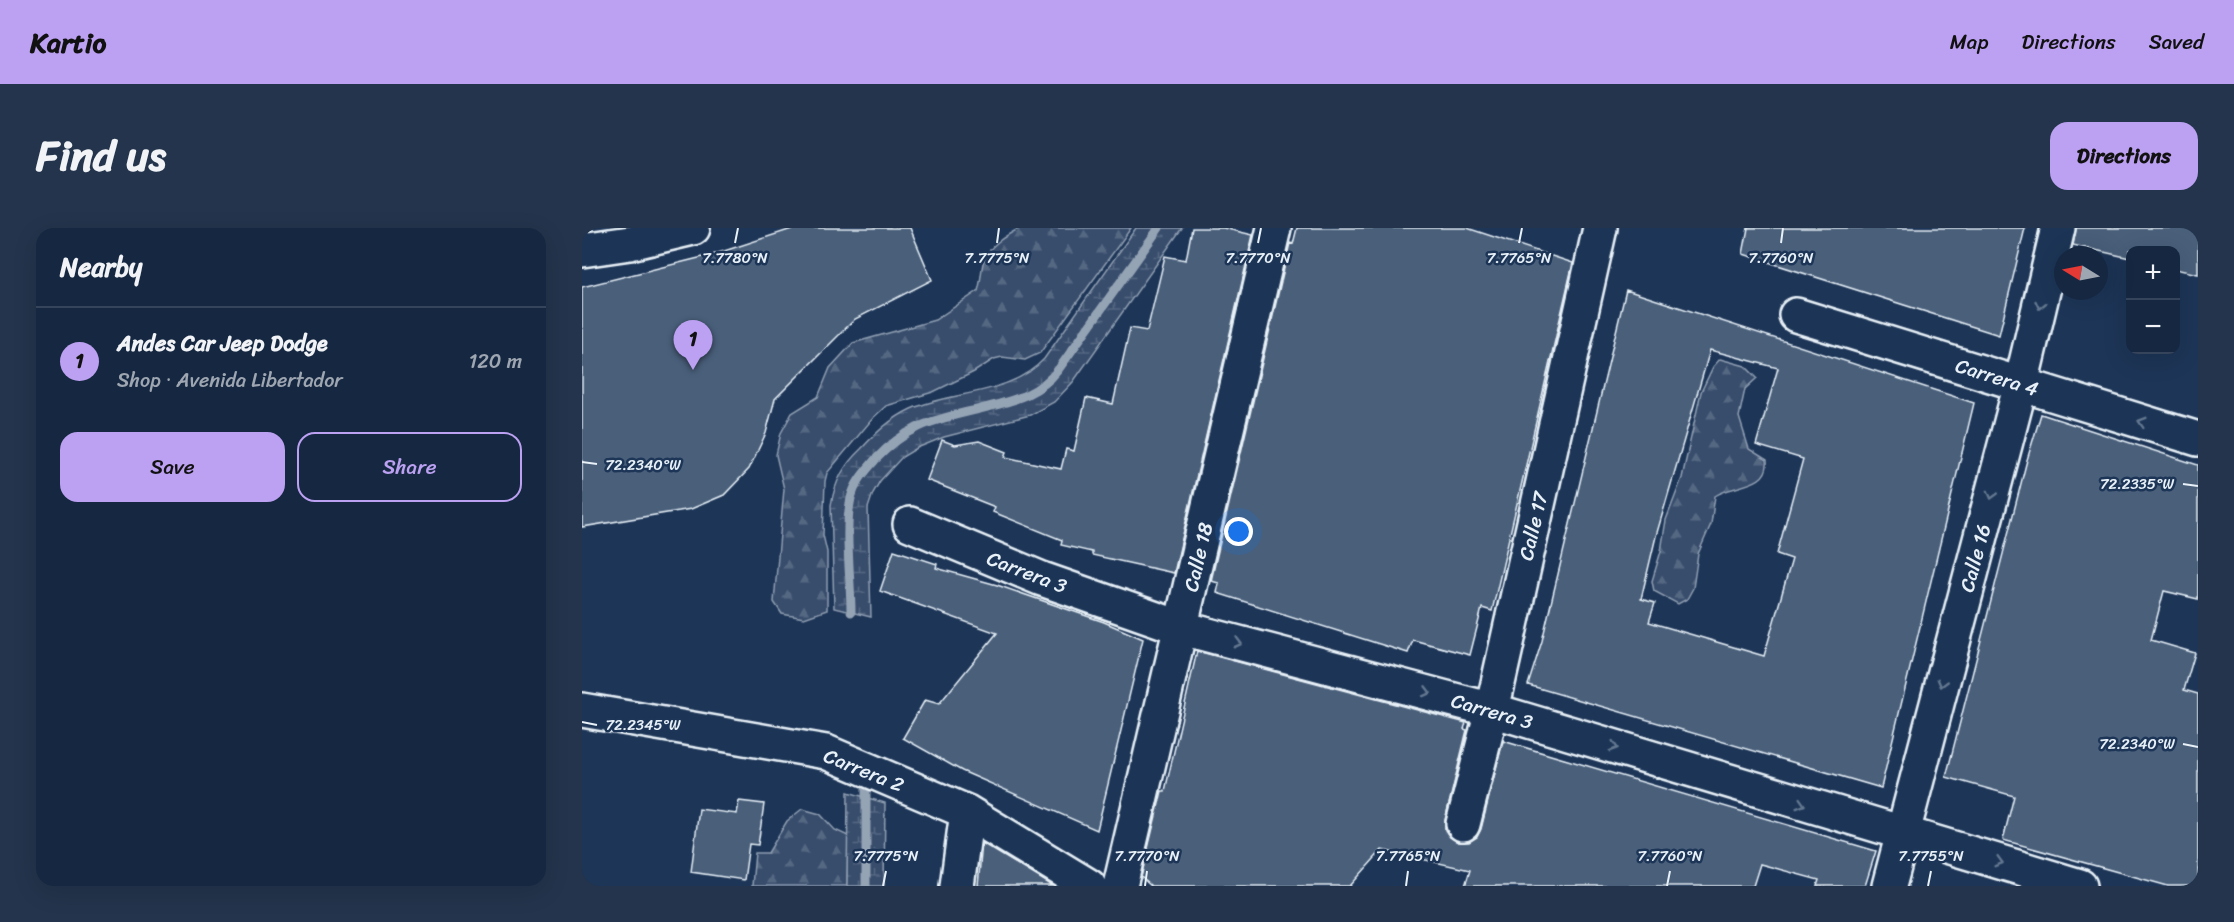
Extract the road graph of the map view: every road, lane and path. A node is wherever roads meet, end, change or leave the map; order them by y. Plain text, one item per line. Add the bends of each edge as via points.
1 (693, 228) edge
2 (1274, 228) edge
3 (2058, 228) edge
4 (1592, 230) edge
5 (582, 250) edge
6 (1796, 315) dead end
7 (2021, 384) junction
8 (2198, 439) edge
9 (910, 524) dead end
10 (1182, 628) junction
11 (582, 710) edge
12 (1492, 710) junction
13 (967, 812) junction
14 (1463, 824) dead end
15 (1903, 834) junction
16 (957, 886) edge
17 (1089, 886) edge
18 (1120, 886) edge
19 (1889, 886) edge
20 (2080, 886) edge

1 - 5 street
2 - 10 street, Calle 18
3 -> 7 street, Calle 16
4 - 12 street, Calle 17
6 - 7 street, Carrera 4
8 -> 7 street, Carrera 4
7 -> 15 street, Calle 16
9 - 10 street, Carrera 3 via 1042,579
10 -> 12 street, Carrera 3
10 - 18 street, Calle 18
11 - 13 street, Carrera 2 via 826,752
12 - 14 street, Calle 17
12 -> 15 street, Carrera 3
13 - 16 street
13 - 17 street, Carrera 2
15 - 19 street, Calle 16
15 -> 20 street, Carrera 3

